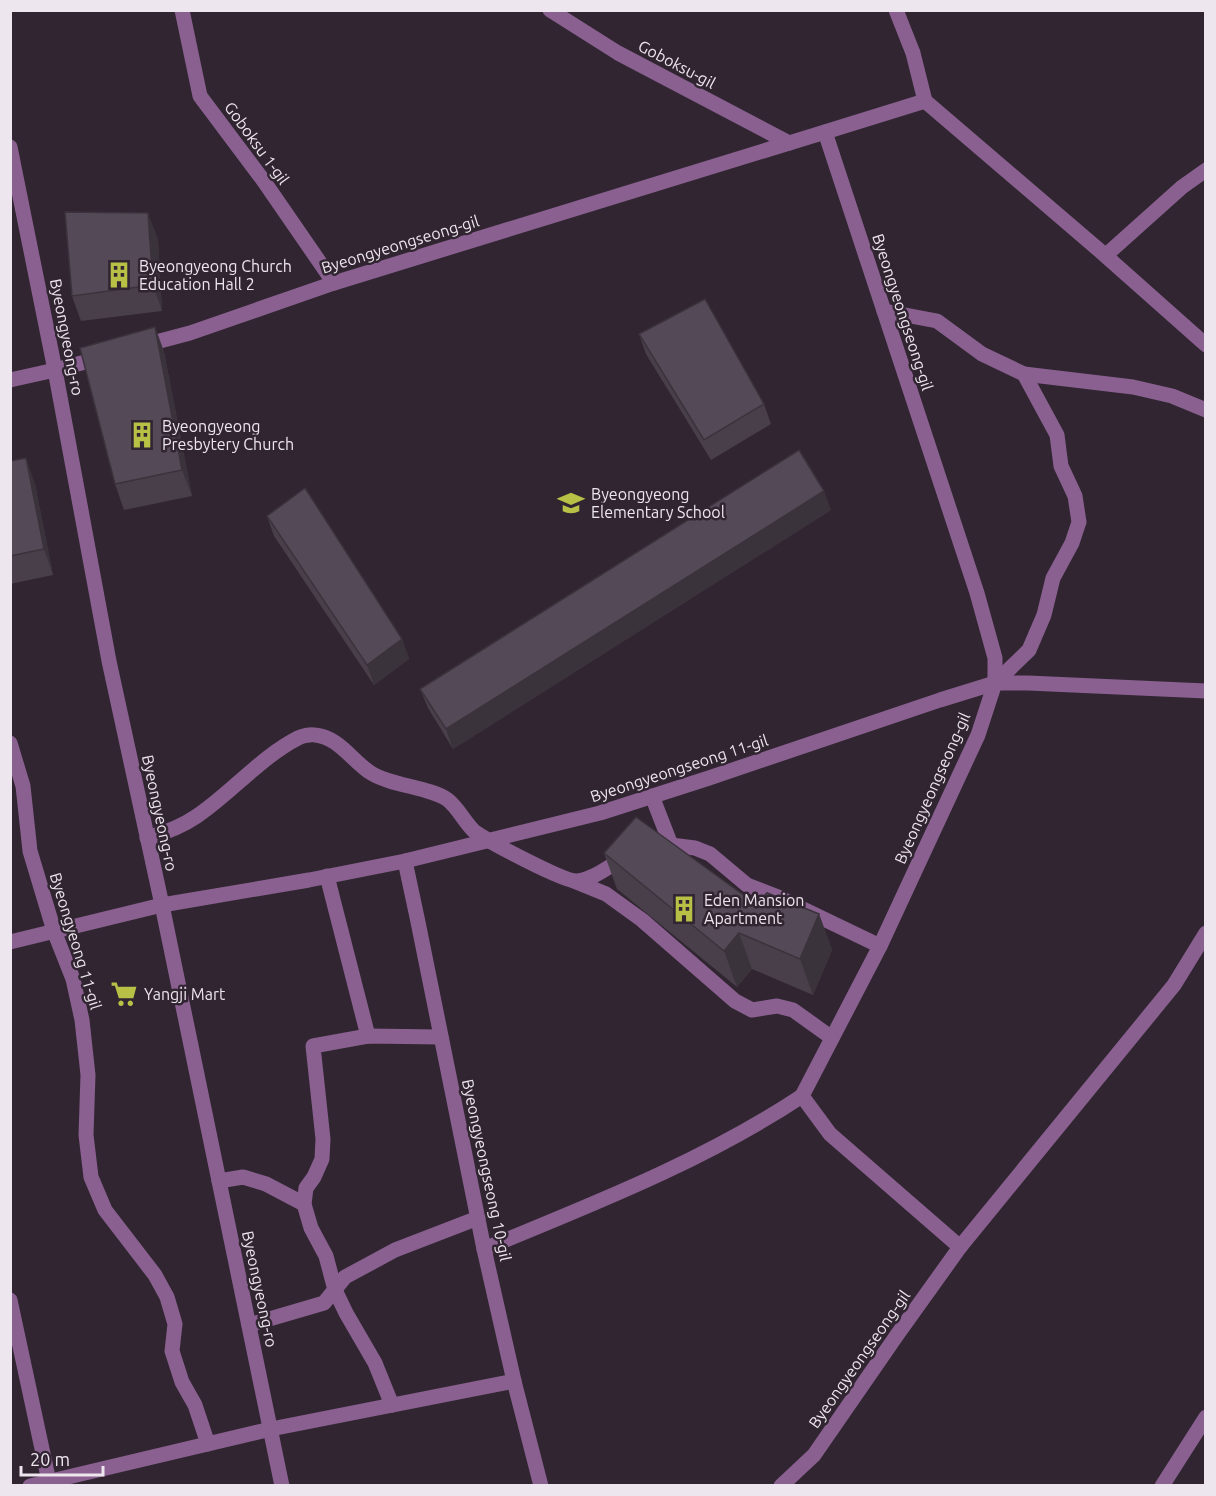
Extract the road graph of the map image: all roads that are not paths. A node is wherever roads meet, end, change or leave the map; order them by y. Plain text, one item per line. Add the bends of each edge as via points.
1 (182, 10) edge
2 (550, 10) edge
3 (896, 10) edge
4 (925, 100) junction
5 (825, 132) junction
6 (789, 143) junction
7 (10, 147) edge
8 (1206, 170) edge
9 (1106, 255) junction
10 (334, 283) junction
11 (884, 311) junction
12 (1206, 345) edge
13 (55, 370) junction
14 (1024, 374) junction
15 (10, 380) edge
16 (1206, 410) edge
17 (995, 684) junction
18 (1206, 691) edge
19 (10, 743) edge
20 (652, 796) junction
21 (147, 838) junction
22 (488, 840) junction
23 (671, 845) junction
24 (405, 861) junction
25 (327, 876) junction
26 (574, 881) junction
27 (162, 905) junction
28 (54, 932) junction
29 (1206, 933) edge
30 (10, 942) edge
31 (880, 946) junction
32 (368, 1036) junction
33 (441, 1037) junction
34 (832, 1038) junction
35 (802, 1096) junction
36 (219, 1181) junction
37 (304, 1204) junction
38 (478, 1218) junction
39 (960, 1248) junction
40 (484, 1249) junction
41 (335, 1290) junction
42 (10, 1300) edge
43 (249, 1325) junction
44 (514, 1381) junction
45 (392, 1405) junction
46 (1206, 1417) edge
47 (271, 1429) junction
48 (208, 1444) junction
49 (50, 1483) edge
50 (786, 1483) edge
51 (30, 1485) edge
52 (282, 1485) edge
53 (541, 1485) edge
54 (1162, 1485) edge

1 - 10 street, Goboksu 1-gil via 200,96
2 - 6 street, Goboksu-gil via 618,53
3 - 4 street
4 - 5 street, Byeongyeongseong-gil
4 - 9 street
5 - 6 street, Byeongyeongseong-gil
5 - 11 street, Byeongyeongseong-gil
6 - 10 street, Byeongyeongseong-gil
7 - 13 street, Byeongyeong-ro
8 - 9 street
9 - 12 street
10 - 13 street, Byeongyeongseong-gil via 190,333
11 - 14 street via 937,321 982,354
11 - 17 street, Byeongyeongseong-gil via 977,593 995,658
13 - 15 street, Byeongyeongseong-gil
13 - 21 street, Byeongyeong-ro via 109,661
14 - 16 street via 1133,387 1172,396
14 - 17 street via 1057,435 1061,466 1075,496 1079,522 1053,578 1044,615 1029,650
17 - 18 street, Byeongyeongseong 11-gil
17 - 20 street, Byeongyeongseong 11-gil
17 - 31 street, Byeongyeongseong-gil via 978,735
19 - 28 street, Byeongyeong 11-gil via 22,786 30,851
20 - 22 street, Byeongyeongseong 11-gil
20 - 23 street
21 - 22 street via 171,831 197,816 278,751 300,736 315,735 331,740 371,772 448,800 473,830
21 - 27 street, Byeongyeong-ro
22 - 24 street, Byeongyeongseong 11-gil
22 - 26 street
23 - 26 street via 640,851 590,878
23 - 31 street via 710,854 747,885
24 - 25 street, Byeongyeongseong 11-gil
24 - 33 street, Byeongyeongseong 10-gil
25 - 27 street, Byeongyeongseong 11-gil
25 - 32 street
26 - 34 street via 606,894 642,920 735,1001 752,1010 777,1006 793,1010
27 - 28 street, Byeongyeongseong 11-gil
27 - 36 street, Byeongyeong-ro
28 - 30 street, Byeongyeongseong 11-gil
28 - 48 street, Byeongyeong 11-gil via 82,1020 91,1178 105,1210 167,1297 175,1324 172,1351
29 - 39 street, Byeongyeongseong-gil via 1174,985
31 - 34 street, Byeongyeongseong-gil
32 - 33 street
32 - 37 street via 313,1046 322,1159 306,1188
33 - 38 street, Byeongyeongseong 10-gil
34 - 35 street, Byeongyeongseong-gil
35 - 39 street via 830,1134
35 - 40 street via 718,1146
36 - 37 street via 243,1177
36 - 43 street, Byeongyeong-ro
37 - 41 street via 326,1256
38 - 40 street, Byeongyeongseong 10-gil
38 - 41 street via 395,1250 345,1277
39 - 50 street, Byeongyeongseong-gil via 814,1455
40 - 44 street, Byeongyeongseong 10-gil
41 - 43 street via 324,1303
41 - 45 street via 375,1363
42 - 49 street
43 - 47 street, Byeongyeong-ro
44 - 45 street
44 - 53 street, Byeongyeongseong 10-gil
45 - 47 street
46 - 54 street
47 - 48 street
47 - 52 street, Byeongyeong-ro
48 - 49 street
49 - 51 street

